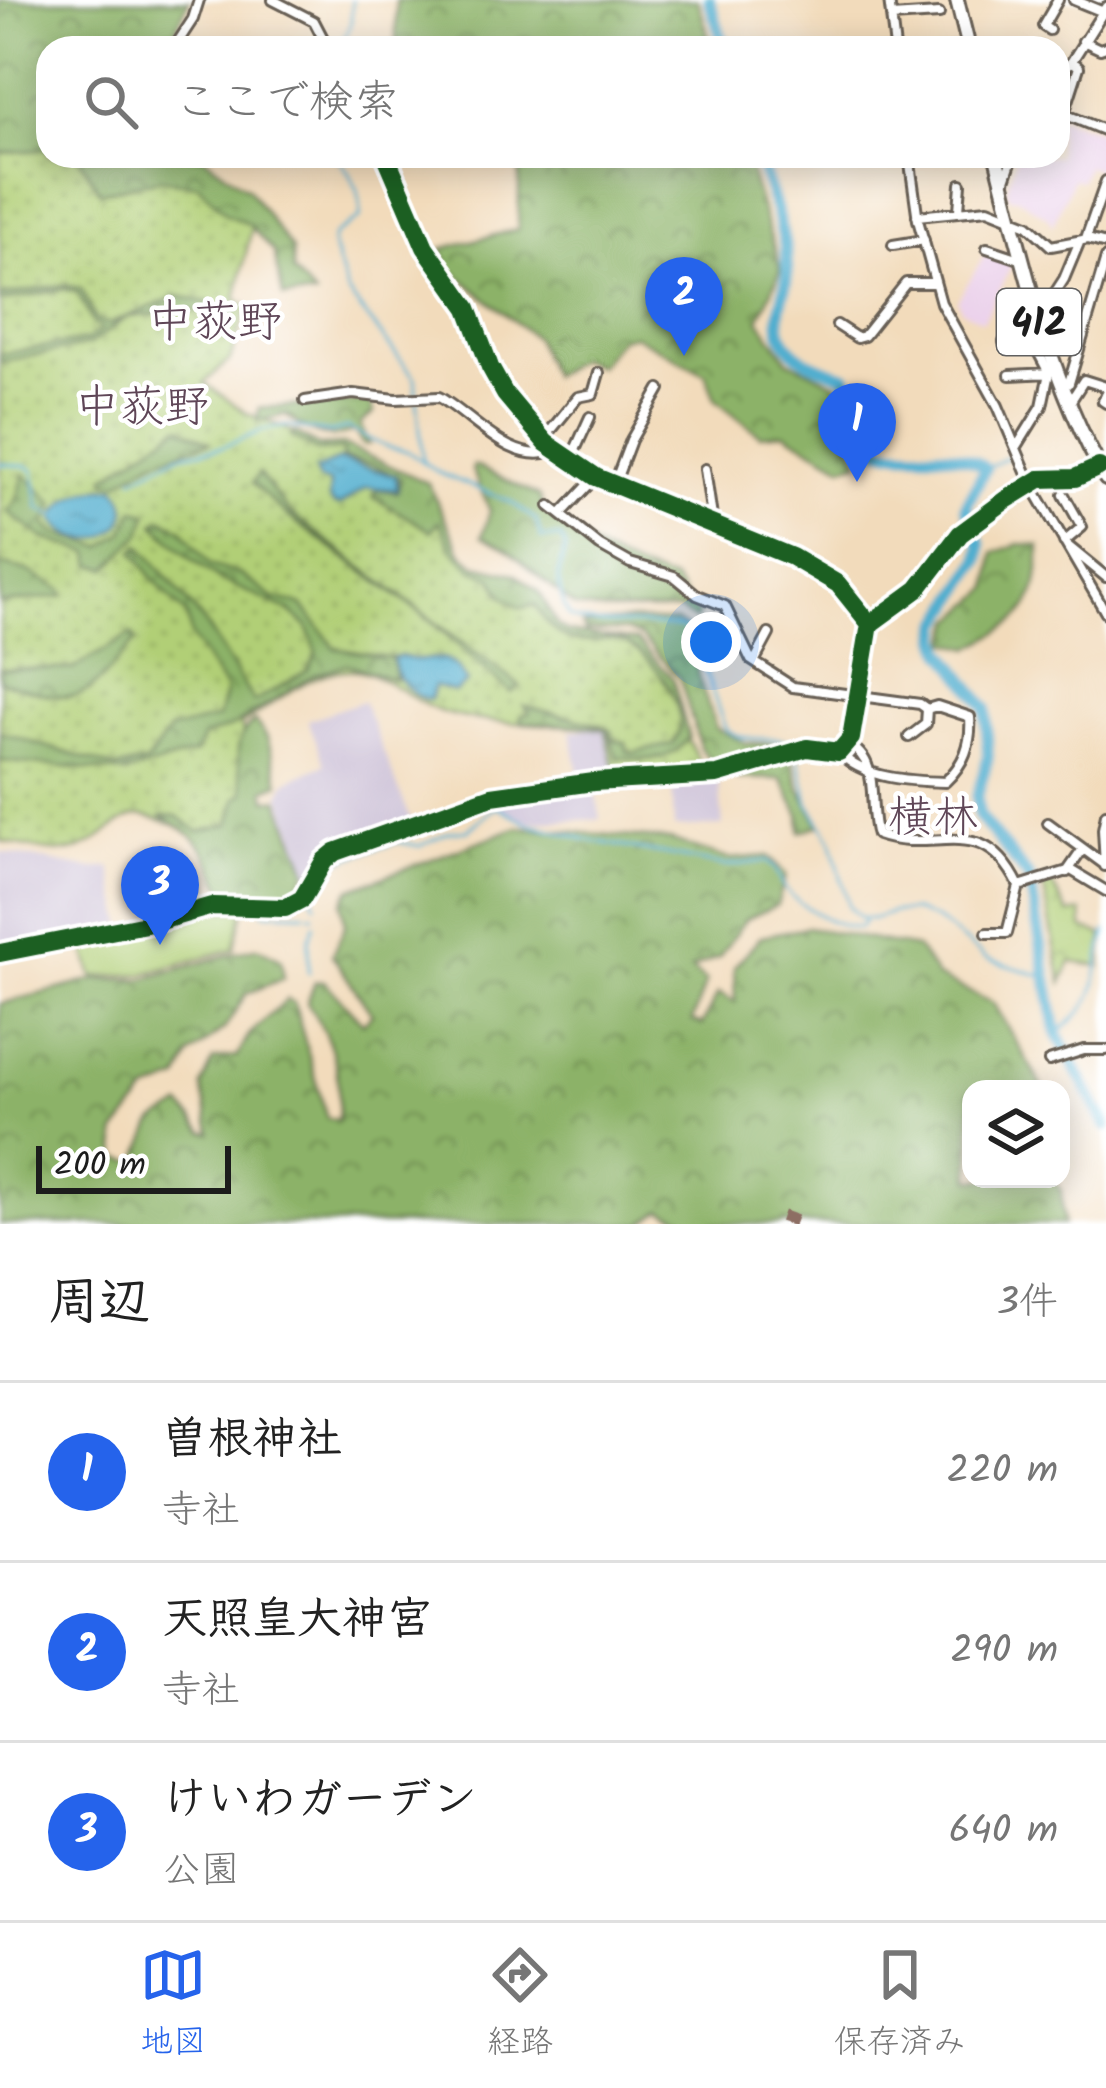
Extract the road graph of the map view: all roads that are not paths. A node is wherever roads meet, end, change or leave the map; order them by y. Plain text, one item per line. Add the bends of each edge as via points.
1 (199, 0) edge
2 (273, 0) edge
3 (889, 0) edge
4 (957, 0) edge
5 (1058, 0) edge
6 (1074, 0) edge
7 (1103, 12) edge
8 (939, 14) dead end
9 (891, 17) junction
10 (1044, 27) dead end
11 (182, 36) edge
12 (322, 36) edge
13 (893, 36) edge
14 (966, 36) edge
15 (1083, 41) junction
16 (1106, 46) edge
17 (1072, 62) joint
18 (1070, 95) edge
19 (1070, 116) edge
20 (1106, 130) edge
21 (391, 168) edge
22 (911, 168) edge
23 (999, 168) edge
24 (1011, 168) edge
25 (1106, 181) edge
26 (962, 184) dead end
27 (1003, 184) junction
28 (959, 210) junction
29 (917, 216) junction
30 (1010, 216) junction
31 (923, 240) junction
32 (1083, 241) junction
33 (1106, 244) edge
34 (893, 245) dead end
35 (987, 248) dead end
36 (1106, 258) edge
37 (1020, 259) junction
38 (935, 283) junction
39 (1040, 324) junction
40 (837, 325) dead end
41 (1004, 342) dead end
42 (1036, 348) junction
43 (1052, 370) junction
44 (599, 373) dead end
45 (1010, 375) dead end
46 (1062, 387) junction
47 (660, 389) dead end
48 (1104, 398) edge
49 (305, 401) dead end
50 (1069, 403) junction
51 (590, 417) dead end
52 (543, 440) junction
53 (1015, 449) junction
54 (555, 451) junction
55 (570, 461) junction
56 (705, 469) dead end
57 (1103, 473) edge
58 (596, 477) junction
59 (614, 484) junction
60 (1030, 484) junction
61 (1063, 486) junction
62 (550, 506) dead end
63 (562, 512) junction
64 (713, 524) junction
65 (1066, 543) junction
66 (1106, 577) edge
67 (1106, 613) edge
68 (870, 624) junction
69 (769, 634) dead end
70 (754, 662) junction
71 (860, 696) junction
72 (927, 709) junction
73 (909, 737) dead end
74 (843, 748) junction
75 (868, 771) junction
76 (1106, 814) edge
77 (1048, 823) dead end
78 (1083, 849) junction
79 (1105, 866) edge
80 (1067, 872) junction
81 (1021, 885) junction
82 (1106, 891) edge
83 (987, 933) dead end
84 (0, 953) edge
85 (1106, 1050) edge
86 (1049, 1060) dead end

1 - 11 street
2 - 12 street via 314,21
3 - 9 street
4 - 14 highway
5 - 10 street
6 - 7 street
7 - 15 street
8 - 9 street
9 - 13 street
15 - 16 street
15 - 17 street
17 - 18 street via 1079,67
19 - 20 street
21 - 52 street via 506,396
22 - 29 street
23 - 27 highway, 412
24 - 27 street
25 - 32 street
26 - 28 street
27 - 30 highway, 412
28 - 29 street
28 - 30 street
29 - 31 street
30 - 32 street via 1051,246
30 - 37 highway, 412
31 - 34 street
31 - 38 street
32 - 33 street
32 - 39 street
35 - 37 street
36 - 46 street via 1070,383
37 - 39 highway, 412
38 - 40 street via 906,283 864,336
38 - 53 street
39 - 42 street
39 - 43 highway, 412
41 - 42 street
42 - 43 street
43 - 45 street
43 - 46 highway, 412
43 - 53 street via 1042,406
44 - 52 street via 593,394 578,397
46 - 50 highway, 412
47 - 59 street
48 - 50 street via 1084,380
49 - 54 street via 353,394 445,400 526,454
50 - 57 highway, 412
51 - 55 street
52 - 54 street
53 - 60 street
54 - 55 street
55 - 58 street
56 - 64 street
57 - 61 street
58 - 59 street
58 - 63 street
59 - 64 street
60 - 61 street
60 - 65 street
60 - 68 street via 967,528 926,581
61 - 65 street via 1082,527
62 - 63 street
63 - 70 street via 600,547 725,606
64 - 68 street via 838,584
65 - 66 street
65 - 67 street
68 - 71 street
69 - 70 street
70 - 71 street via 800,689
71 - 72 street
71 - 74 street
72 - 73 street via 926,724
72 - 75 street via 970,717 963,763 948,780
74 - 75 street
74 - 75 street via 858,749
74 - 84 street via 798,751 717,775 492,796 335,852 290,907 212,906
75 - 81 street via 877,835 965,838 996,851
76 - 79 street
77 - 78 street
78 - 79 street
78 - 80 street
80 - 81 street
80 - 82 street
81 - 83 street via 1007,933
85 - 86 street

